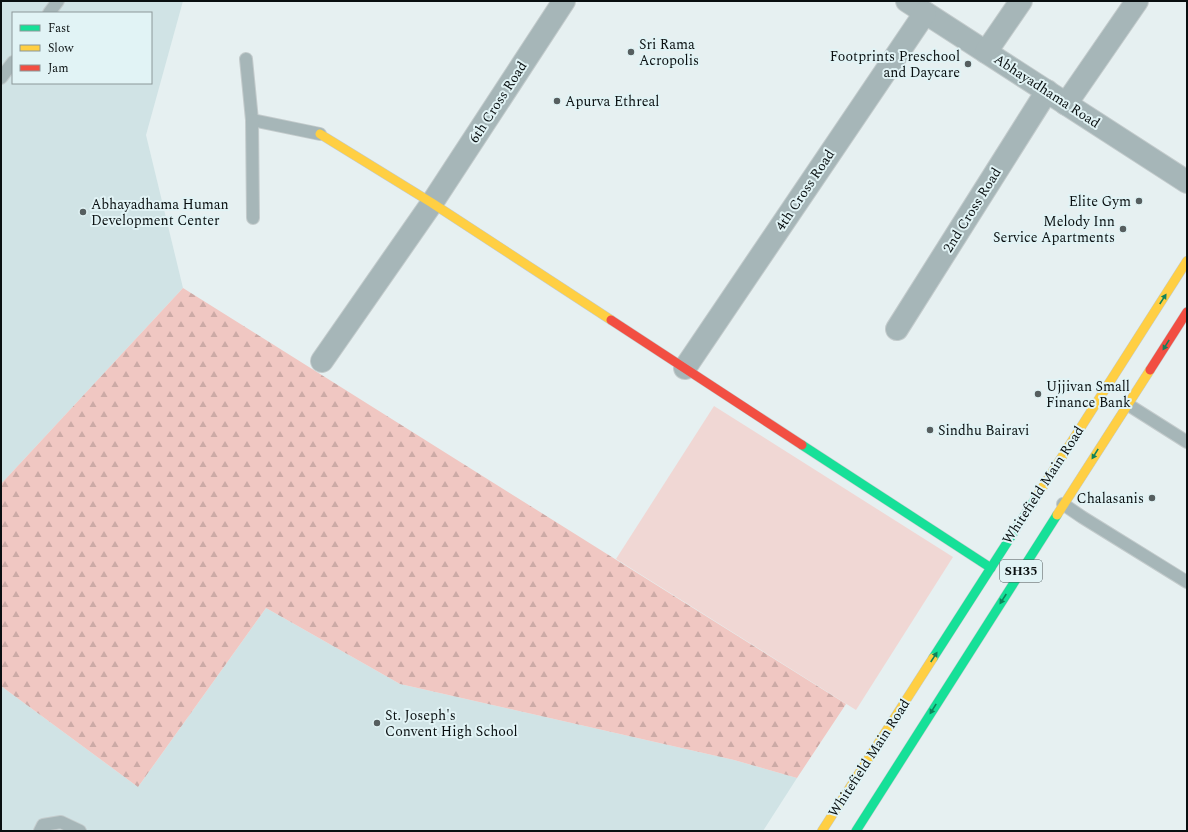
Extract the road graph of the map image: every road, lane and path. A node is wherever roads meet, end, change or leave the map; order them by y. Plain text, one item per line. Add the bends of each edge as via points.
1 (58, 1) edge
2 (564, 1) edge
3 (907, 1) edge
4 (1021, 1) edge
5 (1137, 1) edge
6 (50, 12) edge
7 (925, 13) junction
8 (986, 52) junction
9 (246, 59) dead end
10 (12, 63) edge
11 (1, 78) edge
12 (1047, 91) junction
13 (1066, 104) junction
14 (252, 120) junction
15 (320, 134) joint
16 (1187, 182) edge
17 (432, 203) junction
18 (253, 218) dead end
19 (1187, 261) edge
20 (1187, 312) edge
21 (897, 329) dead end
22 (322, 362) dead end
23 (686, 368) junction
24 (1127, 404) junction
25 (1187, 442) edge
26 (1063, 504) junction
27 (991, 568) junction
28 (1187, 582) edge
29 (40, 831) edge
30 (80, 831) edge
31 (822, 831) edge
32 (856, 831) edge

1 - 6 lane
2 - 17 street, 6th Cross Road
3 - 7 street, Abhayadhama Road
4 - 8 street
5 - 13 street
7 - 8 street, Abhayadhama Road
7 - 23 street, 4th Cross Road
8 - 12 street, Abhayadhama Road
9 - 14 lane
10 - 11 lane
12 - 13 street, Abhayadhama Road
12 - 21 street, 2nd Cross Road
13 - 16 street, Abhayadhama Road
14 - 15 lane
14 - 18 lane
15 - 17 main road
17 - 22 street, 6th Cross Road
17 - 23 main road
27 -> 19 main road, Whitefield Main Road / SH35
20 -> 24 main road, Whitefield Main Road / SH35
23 - 27 main road
24 - 25 lane
24 -> 26 main road, Whitefield Main Road / SH35
26 - 28 lane
26 -> 32 main road, Whitefield Main Road / SH35
31 -> 27 main road, Whitefield Main Road / SH35
29 - 30 lane via 44,826 61,822

